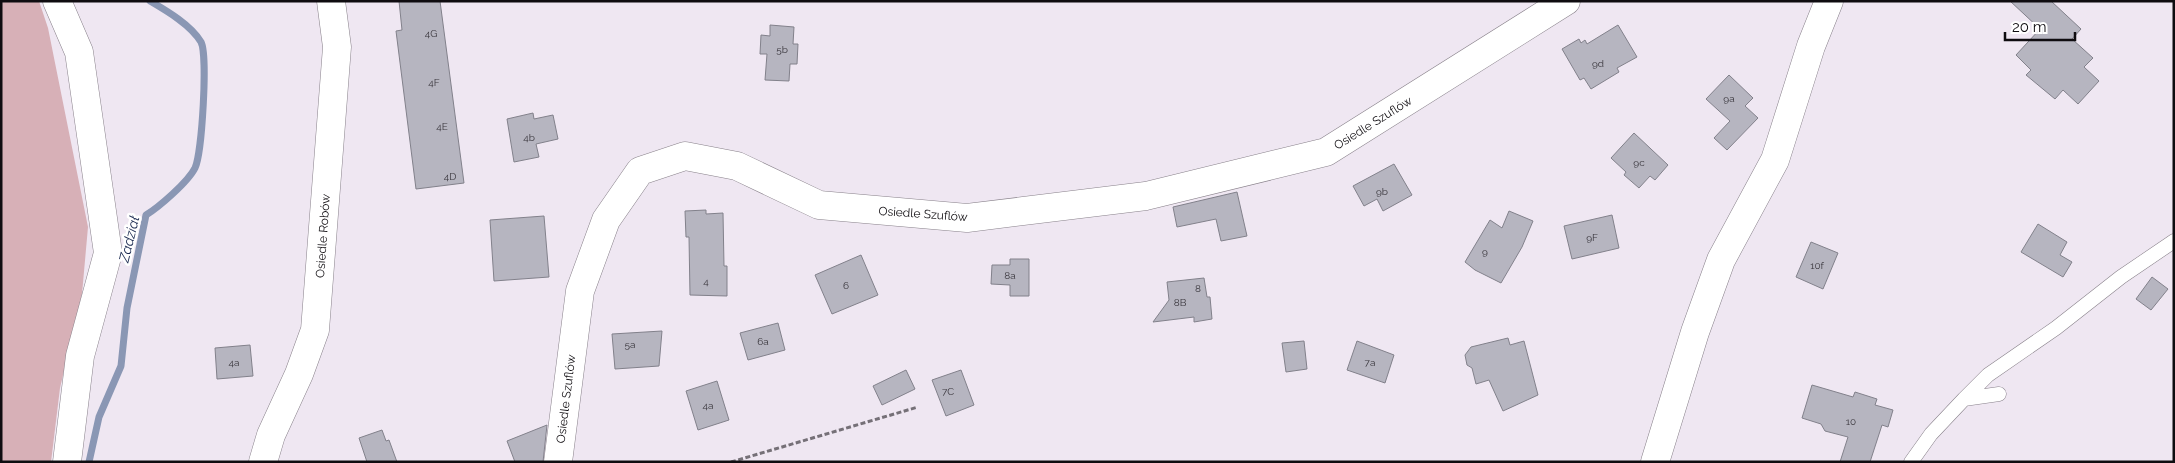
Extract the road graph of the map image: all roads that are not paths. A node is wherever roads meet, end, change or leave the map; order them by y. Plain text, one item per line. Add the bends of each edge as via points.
1 (57, 1) edge
2 (330, 1) edge
3 (1566, 1) edge
4 (1829, 1) edge
5 (2174, 241) edge
6 (1999, 394) dead end
7 (1964, 399) junction
8 (67, 462) edge
9 (264, 462) edge
10 (558, 462) edge
11 (1655, 462) edge
12 (1911, 462) edge

1 - 8 street via 79,52 108,253 80,356
2 - 9 street, Osiedle Robów via 337,47 315,330 271,435
3 - 10 street, Osiedle Szuflów via 1326,152 1146,196 967,218 819,205 737,166 685,156 640,171 606,220 580,291
4 - 11 street via 1811,46 1775,160 1720,260
5 - 7 lane via 1988,374
6 - 7 lane
7 - 12 lane via 1931,434

